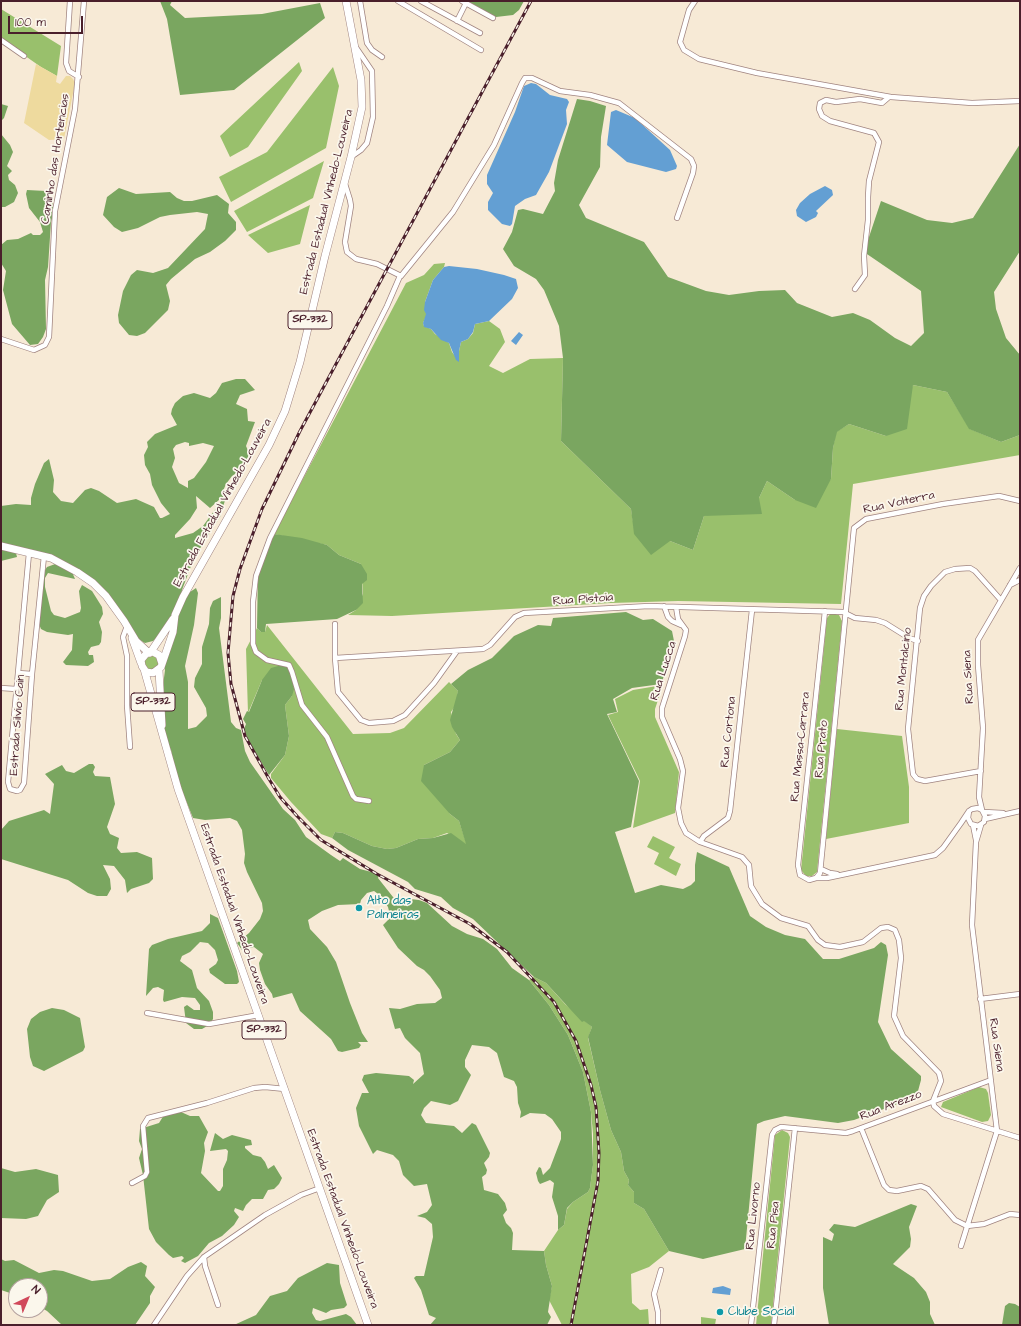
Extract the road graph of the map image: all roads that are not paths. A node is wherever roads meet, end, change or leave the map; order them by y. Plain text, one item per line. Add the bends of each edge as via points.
1 (70, 1) edge
2 (84, 1) edge
3 (360, 1) edge
4 (398, 1) edge
5 (420, 1) edge
6 (696, 1) edge
7 (348, 2) edge
8 (464, 2) edge
9 (493, 18) dead end
10 (457, 21) junction
11 (480, 33) dead end
12 (1, 40) edge
13 (357, 49) junction
14 (481, 50) dead end
15 (24, 56) dead end
16 (382, 57) dead end
17 (79, 77) junction
18 (889, 97) junction
19 (1020, 101) edge
20 (351, 157) junction
21 (344, 184) junction
22 (677, 218) dead end
23 (400, 276) junction
24 (855, 289) dead end
25 (1, 339) edge
26 (1012, 498) junction
27 (1020, 500) edge
28 (1020, 504) edge
29 (1, 546) edge
30 (29, 553) junction
31 (44, 556) junction
32 (1020, 568) edge
33 (1020, 580) edge
34 (1010, 586) junction
35 (1000, 599) junction
36 (664, 606) junction
37 (676, 607) junction
38 (752, 610) junction
39 (825, 611) junction
40 (847, 614) junction
41 (175, 615) junction
42 (335, 624) dead end
43 (127, 626) junction
44 (683, 626) junction
45 (132, 636) junction
46 (918, 641) junction
47 (457, 651) junction
48 (149, 653) junction
49 (335, 658) junction
50 (142, 666) junction
51 (160, 667) junction
52 (18, 673) junction
53 (32, 674) junction
54 (1, 688) edge
55 (16, 689) junction
56 (162, 735) junction
57 (130, 747) dead end
58 (981, 771) junction
59 (979, 797) junction
60 (369, 801) dead end
61 (971, 810) junction
62 (983, 811) junction
63 (1020, 811) edge
64 (1007, 813) junction
65 (985, 819) junction
66 (972, 824) junction
67 (981, 825) junction
68 (957, 829) junction
69 (700, 842) junction
70 (976, 842) junction
71 (821, 868) junction
72 (838, 875) junction
73 (816, 878) junction
74 (1020, 994) edge
75 (980, 999) junction
76 (147, 1013) dead end
77 (259, 1015) junction
78 (991, 1080) junction
79 (285, 1089) junction
80 (933, 1101) junction
81 (795, 1128) junction
82 (862, 1128) junction
83 (996, 1131) junction
84 (1020, 1138) edge
85 (132, 1183) dead end
86 (320, 1188) junction
87 (1020, 1215) edge
88 (967, 1226) junction
89 (961, 1246) dead end
90 (204, 1257) junction
91 (660, 1270) dead end
92 (218, 1305) dead end
93 (154, 1325) edge
94 (368, 1325) edge
95 (658, 1325) edge
96 (751, 1325) edge
97 (774, 1325) edge

1 - 17 street via 66,63 69,71
2 - 17 street, Caminho das Hortencias
3 - 16 street via 367,43
4 - 14 street
5 - 10 street
6 - 18 street via 689,10 680,42 690,55 757,73
7 - 13 main road, Estrada Estadual Vinhedo-Louveira / SP-332
8 - 9 street
8 - 10 street
10 - 11 street
12 - 15 street
13 - 20 main road, Estrada Estadual Vinhedo-Louveira / SP-332 via 362,107
13 - 20 street via 372,71 373,117 367,143
17 - 25 street, Caminho das Hortencias via 55,211 49,337 45,345 34,350
18 - 19 street via 972,103
18 - 24 street via 882,103 860,99 836,102 826,100 820,103 822,116 830,121 874,133 879,142 868,197 865,275
20 - 21 main road, Estrada Estadual Vinhedo-Louveira / SP-332
21 - 23 street via 350,200 345,242 347,252 356,259 377,264
21 - 41 main road, Estrada Estadual Vinhedo-Louveira / SP-332 via 300,362 285,411 269,445
22 - 23 street via 693,173 691,159 619,103 590,95 560,91 537,79 527,78 522,83 494,145 453,212
23 - 60 street via 270,538 256,576 253,602 253,644 256,652 267,660 289,665 302,705 327,737 353,796
26 - 27 street, Rua Volterra
26 - 28 street
26 - 40 street, Rua Volterra via 1000,496 944,504 861,521 854,528
29 - 30 main road
30 - 31 main road
30 - 52 street, Estrada Silvio Cain
31 - 43 main road via 69,566 93,584
31 - 53 street, Estrada Silvio Cain
32 - 34 street, Rua Siena
33 - 34 street
34 - 35 street, Rua Siena
35 - 46 street, Rua Montalcino via 970,568 950,570 931,586 924,596 920,608
35 - 58 street, Rua Siena via 980,634 977,649 983,728
36 - 37 street, Rua Pistoia
36 - 44 street via 668,617
36 - 47 street, Rua Pistoia via 524,614 515,617 486,648
37 - 38 street, Rua Pistoia
37 - 44 street, Rua Lucca via 678,619
38 - 39 street, Rua Pistoia
38 - 69 street, Rua Cortona via 730,811 728,818
39 - 40 street, Rua Pistoia
39 - 73 street, Rua Massa-Carrara via 798,865 800,875 809,880
40 - 46 street, Rua Pistoia via 855,618 885,623
40 - 71 street, Rua Prato
41 - 48 main road, SP-332
41 - 51 main road, Estrada Estadual Vinhedo-Louveira / SP-332
42 - 49 street
43 - 45 main road
43 - 57 street via 123,637 127,656
44 - 69 street, Rua Lucca via 686,630 685,638 662,708 662,717 683,771 678,808 681,823 686,833
45 - 48 main road
45 - 50 main road, Estrada Estadual Vinhedo-Louveira
46 - 58 street, Rua Montalcino via 908,728 913,774 917,779 925,781
47 - 49 street, Rua Pistoia
47 - 49 street via 438,678 405,715 393,721 369,723 361,720 338,692
48 - 50 main road, SP-332 via 143,657
48 - 51 main road via 159,655
50 - 51 main road via 153,673
50 - 56 main road, Estrada Estadual Vinhedo-Louveira / SP-332
51 - 56 main road, Estrada Estadual Vinhedo-Louveira / SP-332
52 - 53 street
52 - 55 street, Estrada Silvio Cain
53 - 55 street, Estrada Silvio Cain via 24,783 17,791 10,789 8,782
54 - 55 street
56 - 77 main road, Estrada Estadual Vinhedo-Louveira / SP-332 via 178,789
58 - 59 street, Rua Siena
59 - 61 street, Rua Siena
59 - 62 street, Rua Siena
61 - 62 street via 978,808
61 - 66 street via 968,818
61 - 68 street, Rua Siena
62 - 64 street
62 - 65 street
63 - 64 street
64 - 65 street
65 - 67 street
66 - 67 street
66 - 68 street via 964,824
66 - 70 street, Rua Siena
67 - 70 street, Rua Siena
68 - 72 street, Rua Siena via 935,855
69 - 80 street, Rua Lucca via 742,857 749,865 751,886 762,904 781,918 808,926 818,940 826,945 840,947 863,942 881,928 895,930 901,958 894,1016 903,1036 939,1073 941,1081
70 - 75 street, Rua Siena via 972,925
71 - 72 street
71 - 73 street, Rua Prato
72 - 73 street, Rua Siena
74 - 75 street
75 - 78 street, Rua Siena
76 - 77 street via 209,1024
77 - 79 main road, Estrada Estadual Vinhedo-Louveira / SP-332
78 - 80 street, Rua Arezzo
78 - 83 street, Rua Siena
79 - 85 street via 254,1088 207,1104 148,1118 143,1126 147,1172 145,1176
79 - 86 main road, Estrada Estadual Vinhedo-Louveira / SP-332
80 - 82 street, Rua Arezzo
80 - 83 street via 943,1114
81 - 82 street, Rua Arezzo via 846,1133
81 - 96 street, Rua Livorno via 781,1127 772,1135
81 - 97 street, Rua Pisa
82 - 88 street via 886,1188 897,1191 921,1186 928,1189 955,1220
83 - 84 street
83 - 88 street, Rua Siena
86 - 90 street via 296,1197 264,1215
86 - 94 main road, Estrada Estadual Vinhedo-Louveira / SP-332
87 - 88 street via 1010,1214 984,1224
88 - 89 street, Rua Siena
90 - 92 street
90 - 93 street
91 - 95 street via 654,1294

